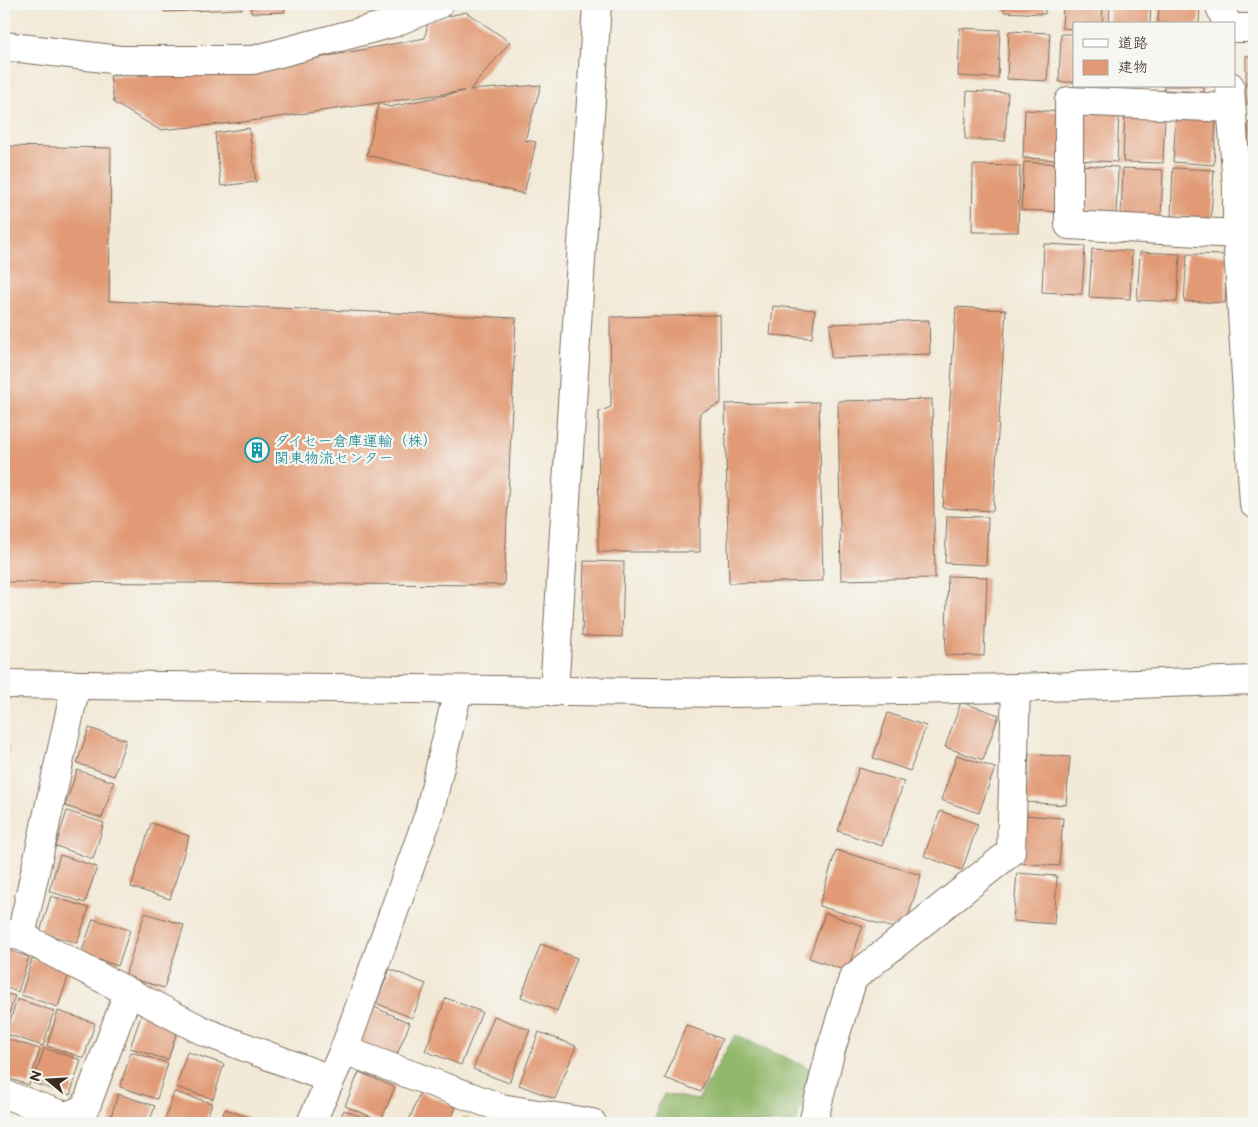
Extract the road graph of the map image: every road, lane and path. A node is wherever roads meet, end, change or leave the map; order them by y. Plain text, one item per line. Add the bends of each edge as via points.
1 (439, 4) edge
2 (597, 4) edge
3 (1219, 4) edge
4 (1226, 22) edge
5 (1236, 28) edge
6 (1254, 28) edge
7 (4, 46) edge
8 (1231, 97) edge
9 (1237, 234) junction
10 (1254, 504) edge
11 (1254, 680) edge
12 (4, 684) edge
13 (76, 685) junction
14 (1016, 688) junction
15 (458, 690) junction
16 (554, 692) junction
17 (12, 935) edge
18 (128, 993) junction
19 (344, 1050) junction
20 (330, 1079) junction
21 (4, 1094) edge
22 (311, 1123) edge
23 (592, 1123) edge
24 (813, 1123) edge

1 - 7 street via 393,23 253,60 120,60
2 - 16 street
3 - 4 street
5 - 6 street
8 - 9 street
8 - 9 street via 1069,101 1069,225
9 - 10 street
11 - 14 street
12 - 13 street
13 - 15 street
13 - 17 street
14 - 16 street via 734,693
14 - 24 street via 1011,852 853,978
15 - 16 street
15 - 19 street via 429,814
17 - 18 street
18 - 20 street via 205,1032
18 - 21 street via 85,1109 65,1116
19 - 20 street
19 - 23 street via 501,1108
20 - 22 street

